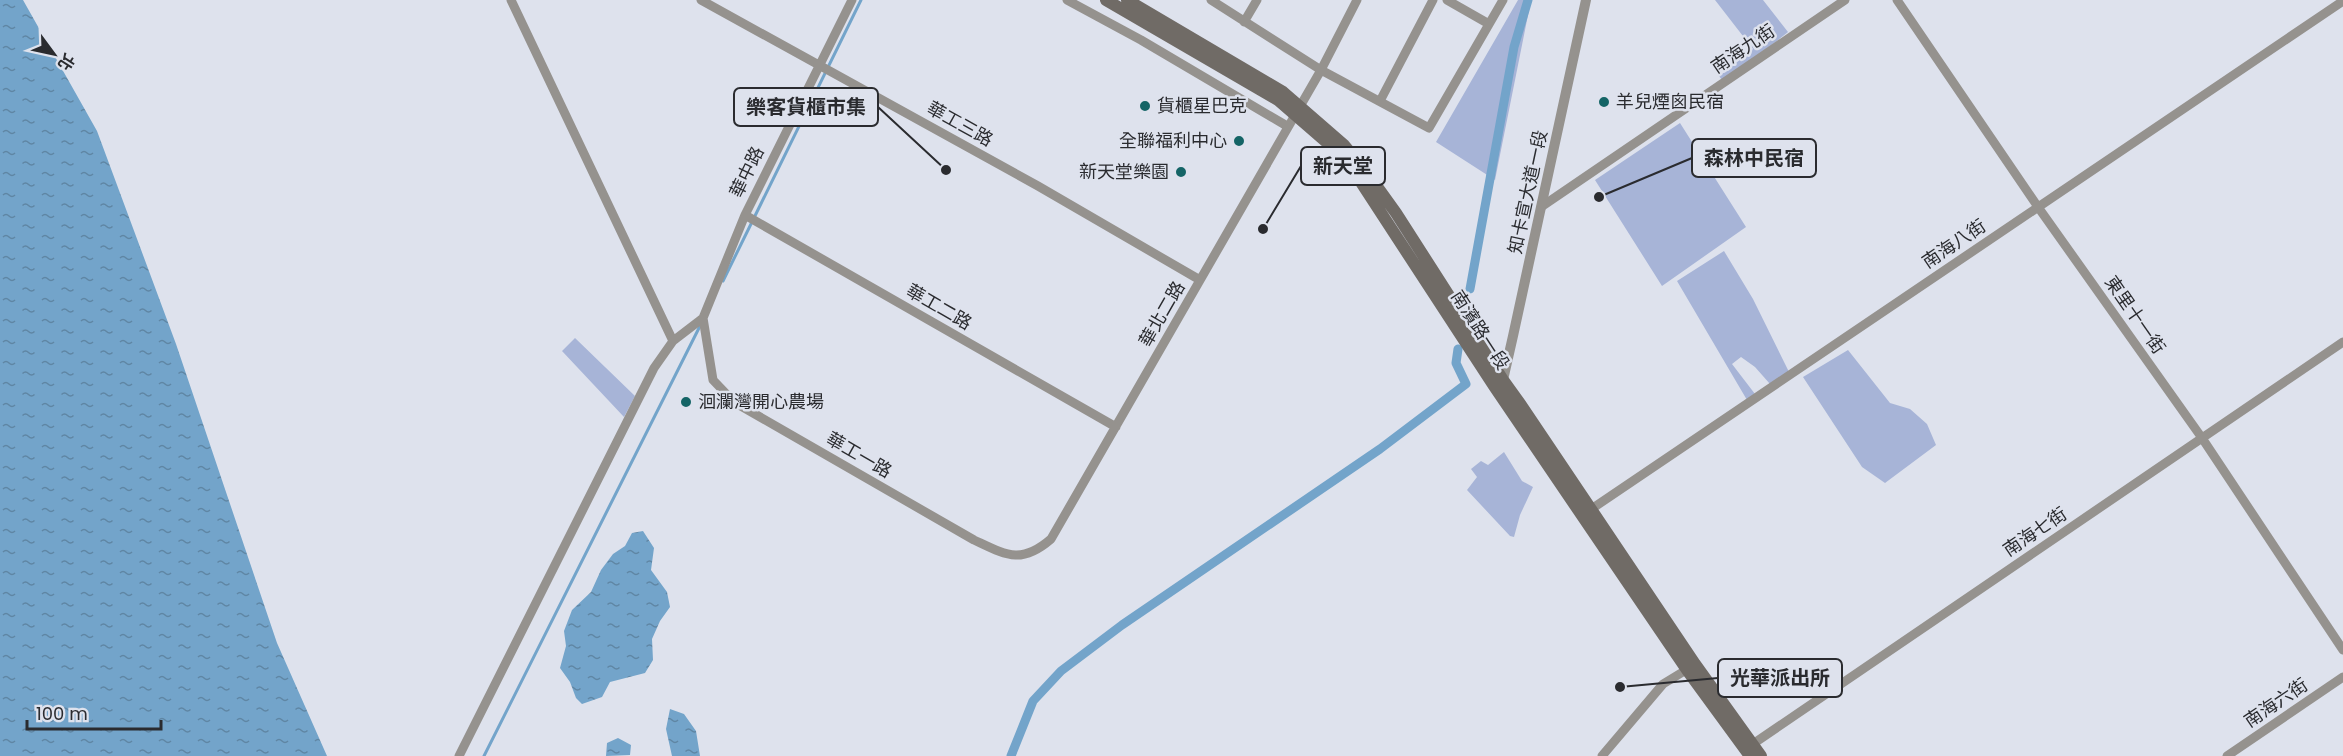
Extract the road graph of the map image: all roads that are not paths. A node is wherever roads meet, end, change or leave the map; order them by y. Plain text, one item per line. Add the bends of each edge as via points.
1 (511, 0) edge
2 (701, 0) edge
3 (852, 0) edge
4 (1067, 0) edge
5 (1106, 0) edge
6 (1127, 0) edge
7 (1211, 0) edge
8 (1257, 0) edge
9 (1357, 0) edge
10 (1432, 0) edge
11 (1447, 0) edge
12 (1503, 0) edge
13 (1586, 0) edge
14 (1845, 0) edge
15 (1897, 0) edge
16 (2343, 1) edge
17 (1244, 22) junction
18 (1489, 24) junction
19 (818, 66) junction
20 (1321, 70) junction
21 (1380, 101) junction
22 (1297, 110) junction
23 (1287, 126) junction
24 (1541, 207) junction
25 (2038, 207) junction
26 (745, 215) junction
27 (1200, 280) junction
28 (703, 318) junction
29 (673, 341) junction
30 (2343, 342) edge
31 (1498, 383) junction
32 (1116, 427) junction
33 (2202, 438) junction
34 (1587, 512) junction
35 (1051, 539) joint
36 (2343, 650) edge
37 (1691, 667) junction
38 (2343, 677) edge
39 (1750, 750) edge
40 (459, 756) edge
41 (1602, 756) edge
42 (1761, 756) edge
43 (2228, 756) edge

1 - 29 street
2 - 19 street, 華工三路
3 - 19 street, 華中路
4 - 23 street
5 - 22 main road, 南濱路一段
6 - 22 main road, 南濱路一段 via 1254,73
7 - 17 street
8 - 17 street
9 - 20 street, 華北二路
10 - 21 street
11 - 18 street
12 - 18 street
13 - 24 street, 知卡宣大道一段
14 - 24 street, 南海九街
15 - 25 street, 東里十一街
16 - 25 street, 南海八街
17 - 20 street
18 - 21 street via 1429,128
19 - 26 street, 華中路
19 - 27 street, 華工三路 via 1028,180
20 - 21 street
20 - 22 street, 華北二路
22 - 23 street, 華北二路
22 - 31 main road, 南濱路一段 via 1344,145 1368,174 1396,213
23 - 27 street, 華北二路
24 - 31 street, 知卡宣大道一段
25 - 33 street, 東里十一街
25 - 34 street, 南海八街
26 - 28 street, 華中路
26 - 32 street, 華工二路
27 - 32 street, 華北二路
28 - 29 street
28 - 35 street, 華工一路 via 713,380 734,402 998,551 1023,555 1038,550
29 - 40 street via 654,368
30 - 33 street, 南海七街
31 - 34 main road, 南濱路一段
32 - 35 street, 華北二路
33 - 36 street, 東里十一街
33 - 39 street, 南海七街
34 - 37 main road, 南濱路一段
37 - 39 main road, 南濱路一段
37 - 41 street via 1663,684
38 - 43 street, 南海六街
39 - 42 main road, 南濱路一段

